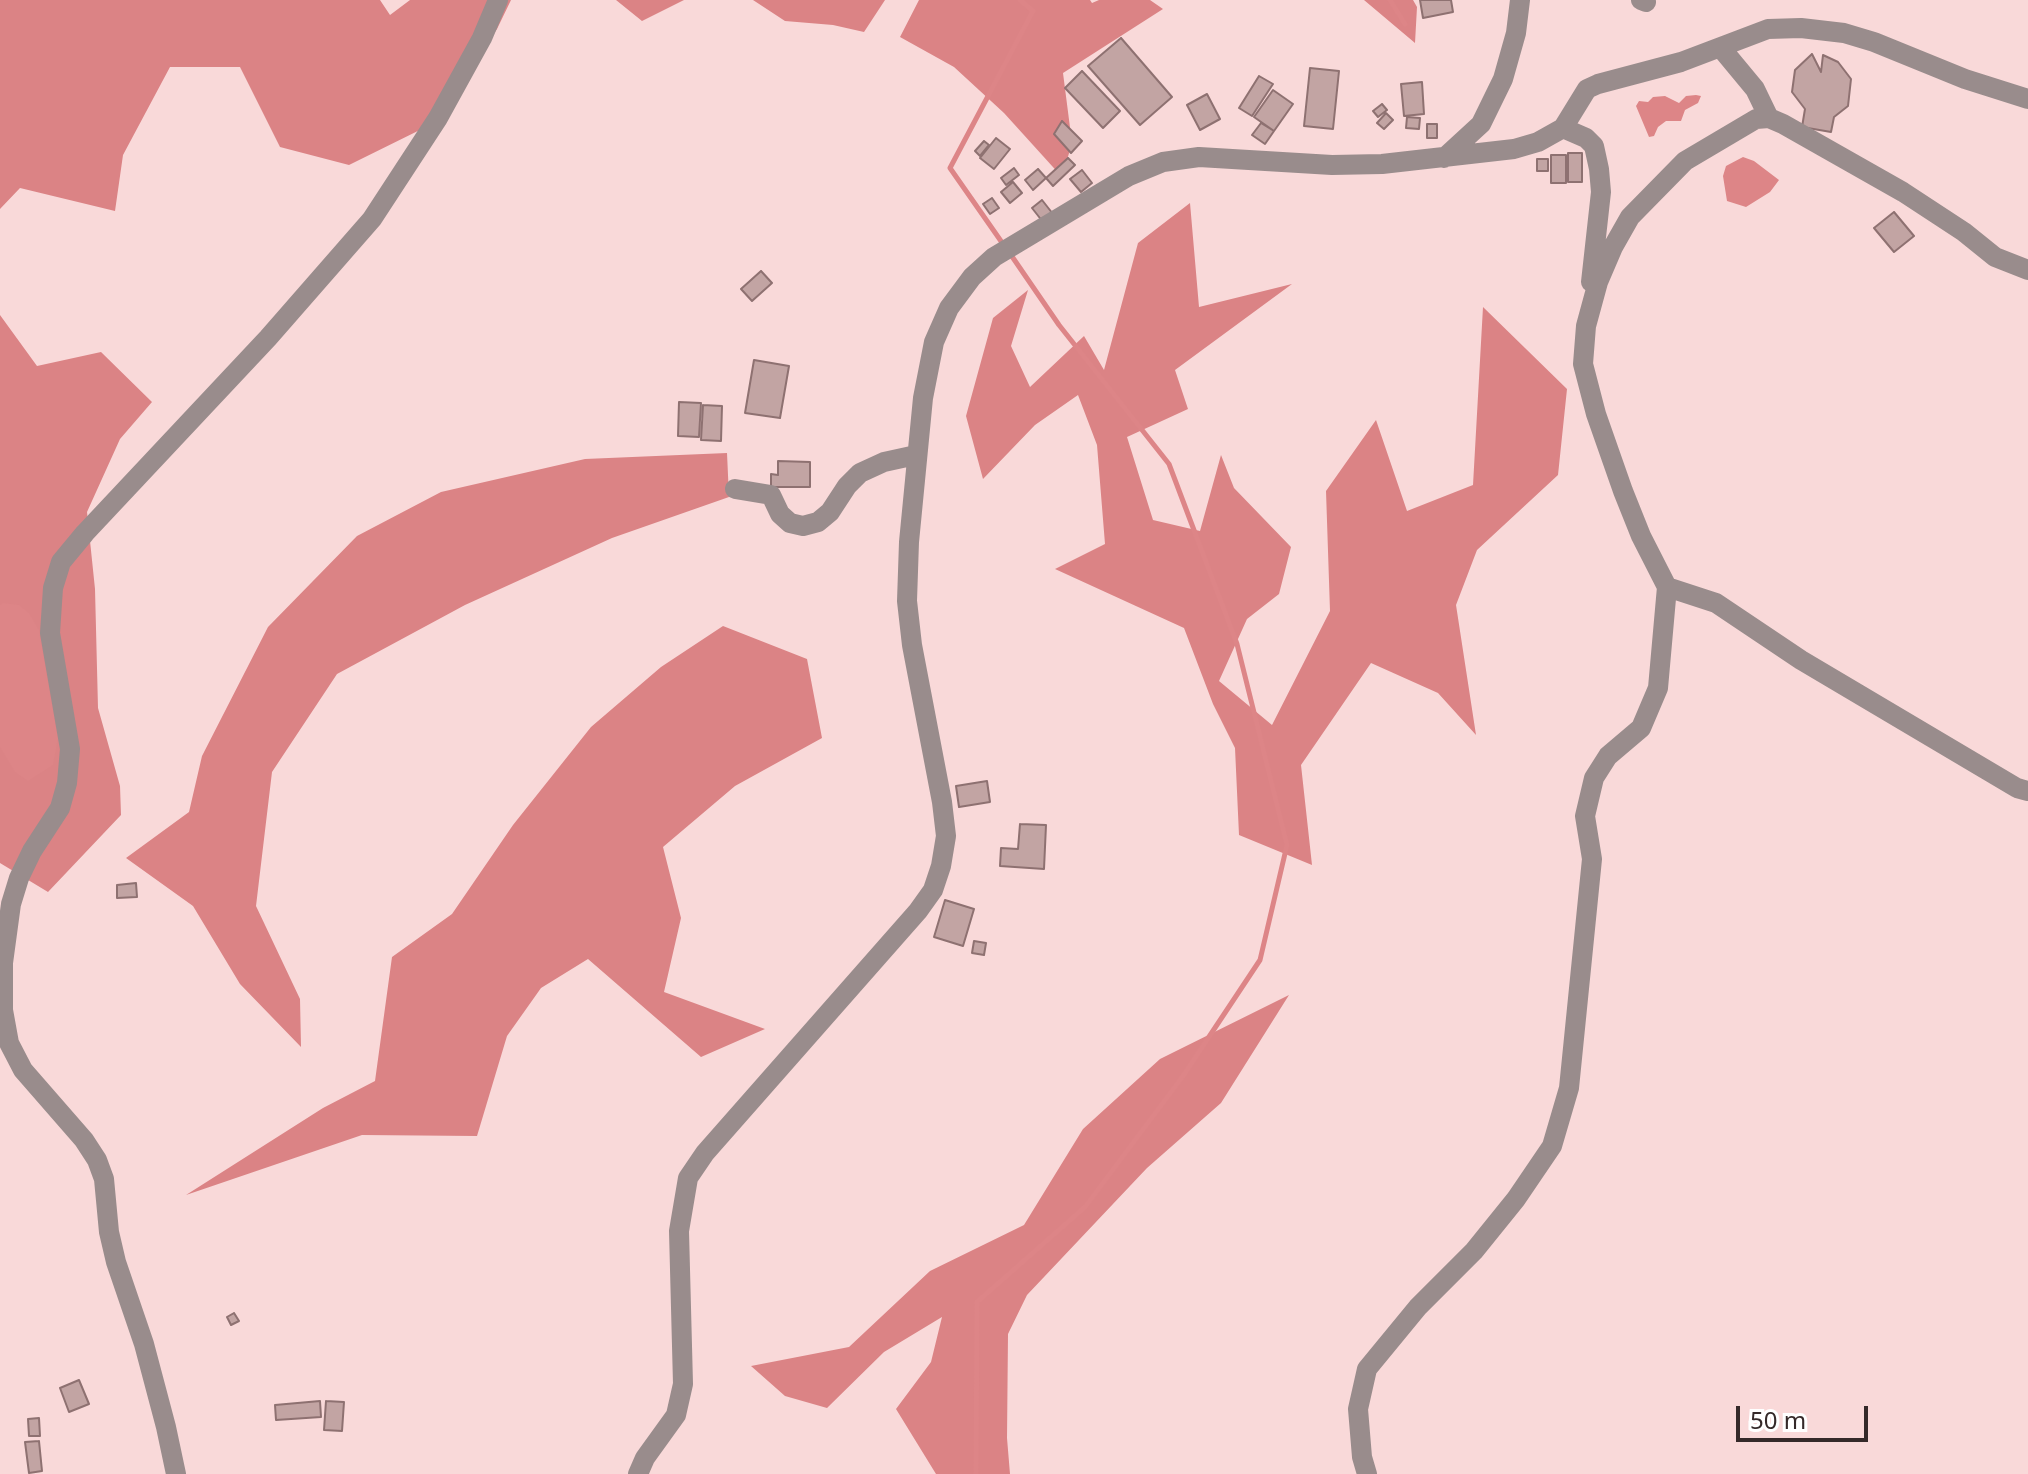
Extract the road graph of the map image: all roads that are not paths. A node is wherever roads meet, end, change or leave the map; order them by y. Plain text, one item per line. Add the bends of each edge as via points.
1 (498, 0) edge
2 (1520, 0) edge
3 (1721, 48) junction
4 (2028, 99) edge
5 (1769, 118) junction
6 (1563, 128) junction
7 (1444, 158) junction
8 (2028, 270) edge
9 (1586, 326) junction
10 (916, 455) junction
11 (735, 489) dead end
12 (1667, 587) junction
13 (2028, 791) edge
14 (176, 1474) edge
15 (638, 1474) edge
16 (1367, 1474) edge

1 - 14 street via 438,118 372,219 85,533 61,562 53,588 50,633 70,749 67,783 60,808 32,851 15,891 3,963 3,1010 9,1043 23,1070 97,1160 116,1262 144,1344
2 - 7 street via 1503,79 1481,124
3 - 4 street via 1768,29 1844,33
3 - 5 street via 1755,89
3 - 6 street via 1587,89
5 - 8 street via 1903,192 1995,257
5 - 9 street via 1746,123 1685,161 1630,217 1598,282
6 - 7 street via 1514,149
6 - 9 street via 1594,146 1599,169
7 - 10 street via 1332,165 1199,157 1163,162 1129,176 994,257 972,277 949,308 934,342
9 - 12 street via 1583,364 1596,414 1641,536
10 - 11 street via 860,473 830,512 803,526 780,514 771,495
10 - 15 street via 907,601 942,802 946,836 941,866 918,911 688,1178 679,1231 683,1384 676,1415
12 - 13 street via 1716,603 1801,660
12 - 16 street via 1658,688 1641,728 1608,756 1594,778 1585,816 1592,859 1573,1057 1552,1146 1474,1251 1367,1369 1358,1409

